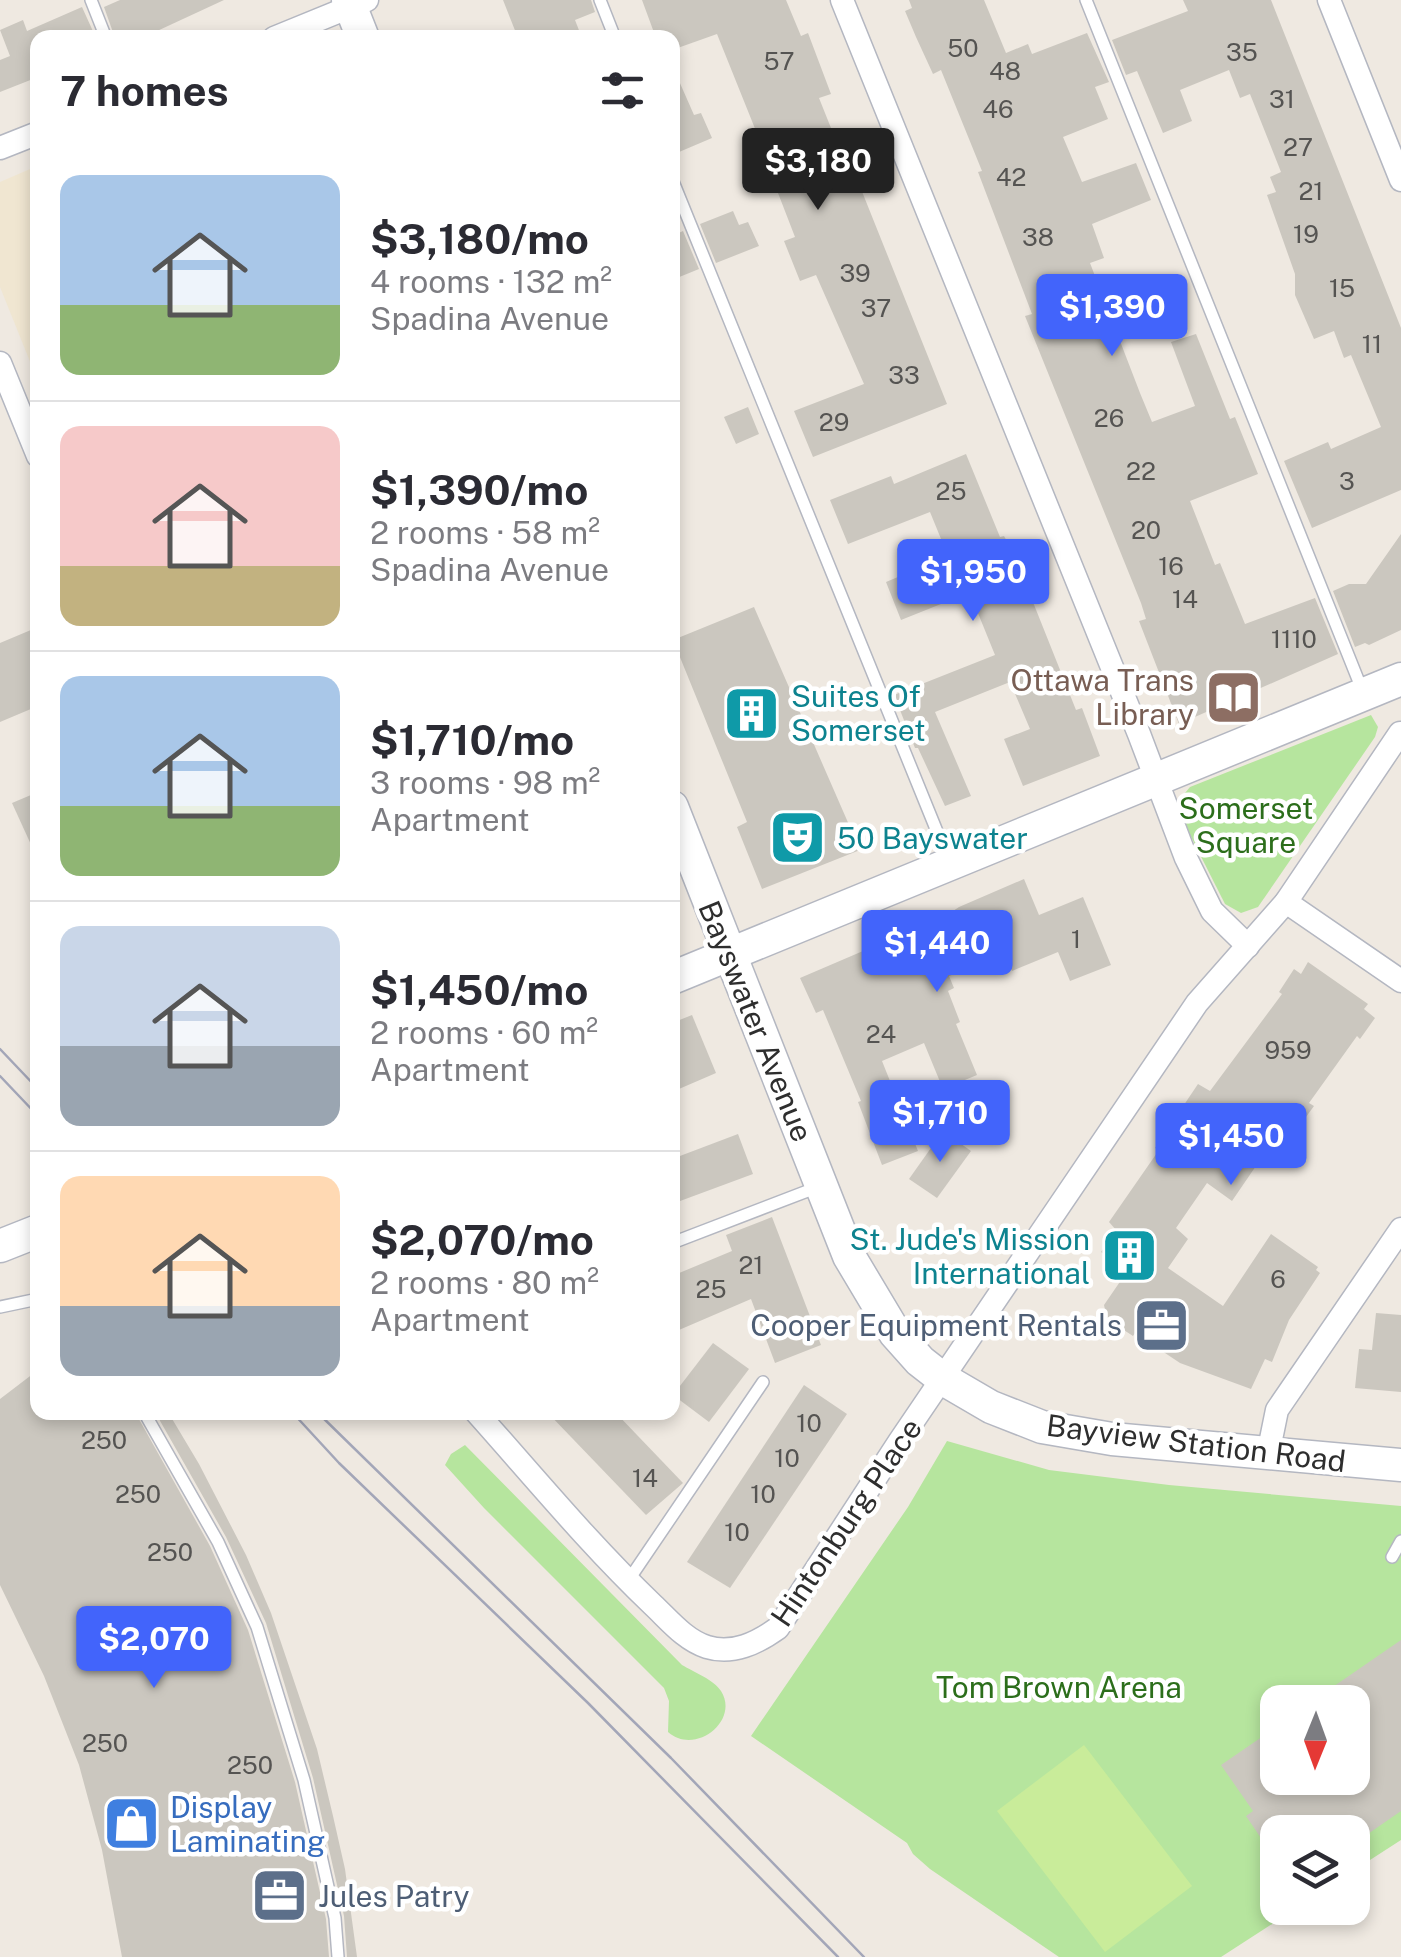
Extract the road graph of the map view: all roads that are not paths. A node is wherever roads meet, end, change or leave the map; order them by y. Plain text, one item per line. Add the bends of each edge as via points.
1 (91, 0) edge
2 (600, 0) edge
3 (842, 0) edge
4 (1086, 0) edge
5 (1329, 0) edge
6 (355, 2) edge
7 (103, 30) edge
8 (292, 30) edge
9 (360, 30) edge
10 (612, 30) edge
11 (30, 136) edge
12 (0, 148) edge
13 (1401, 180) edge
14 (680, 199) edge
15 (0, 362) edge
16 (30, 436) edge
17 (1401, 678) edge
18 (1364, 694) junction
19 (1400, 733) edge
20 (1156, 778) junction
21 (680, 828) edge
22 (950, 864) junction
23 (1286, 902) junction
24 (1248, 946) junction
25 (729, 954) junction
26 (680, 975) edge
27 (1401, 981) edge
28 (821, 1185) junction
29 (1401, 1229) edge
30 (30, 1233) edge
31 (680, 1240) edge
32 (0, 1246) edge
33 (943, 1379) junction
34 (763, 1382) dead end
35 (149, 1420) edge
36 (483, 1420) edge
37 (1268, 1454) junction
38 (1401, 1465) edge
39 (1401, 1541) edge
40 (1392, 1557) dead end
41 (628, 1581) junction
42 (338, 1957) edge

1 - 7 lane
2 - 10 lane
3 - 20 street
4 - 18 lane
5 - 13 street
6 - 8 street
6 - 9 street
11 - 12 street
14 - 22 lane
15 - 16 street
17 - 18 street
18 - 20 street
19 - 23 street, Hintonburg Place
20 - 22 street
20 - 24 street via 1210,906
21 - 25 street, Bayswater Avenue
22 - 25 street
23 - 24 street, Hintonburg Place
23 - 27 street
24 - 33 street, Hintonburg Place via 1197,1003
25 - 26 street
25 - 28 street, Bayswater Avenue
28 - 31 lane
28 - 33 street, Bayswater Avenue via 874,1302 910,1351
29 - 37 street via 1277,1410
30 - 32 street
33 - 37 street, Bayview Station Road via 1042,1427
33 - 41 street, Hintonburg Place via 788,1616 767,1636 726,1650 697,1643
34 - 41 lane
35 - 42 lane via 257,1627 304,1780
36 - 41 street, Hintonburg Place
37 - 38 street, Bayview Station Road
39 - 40 lane

